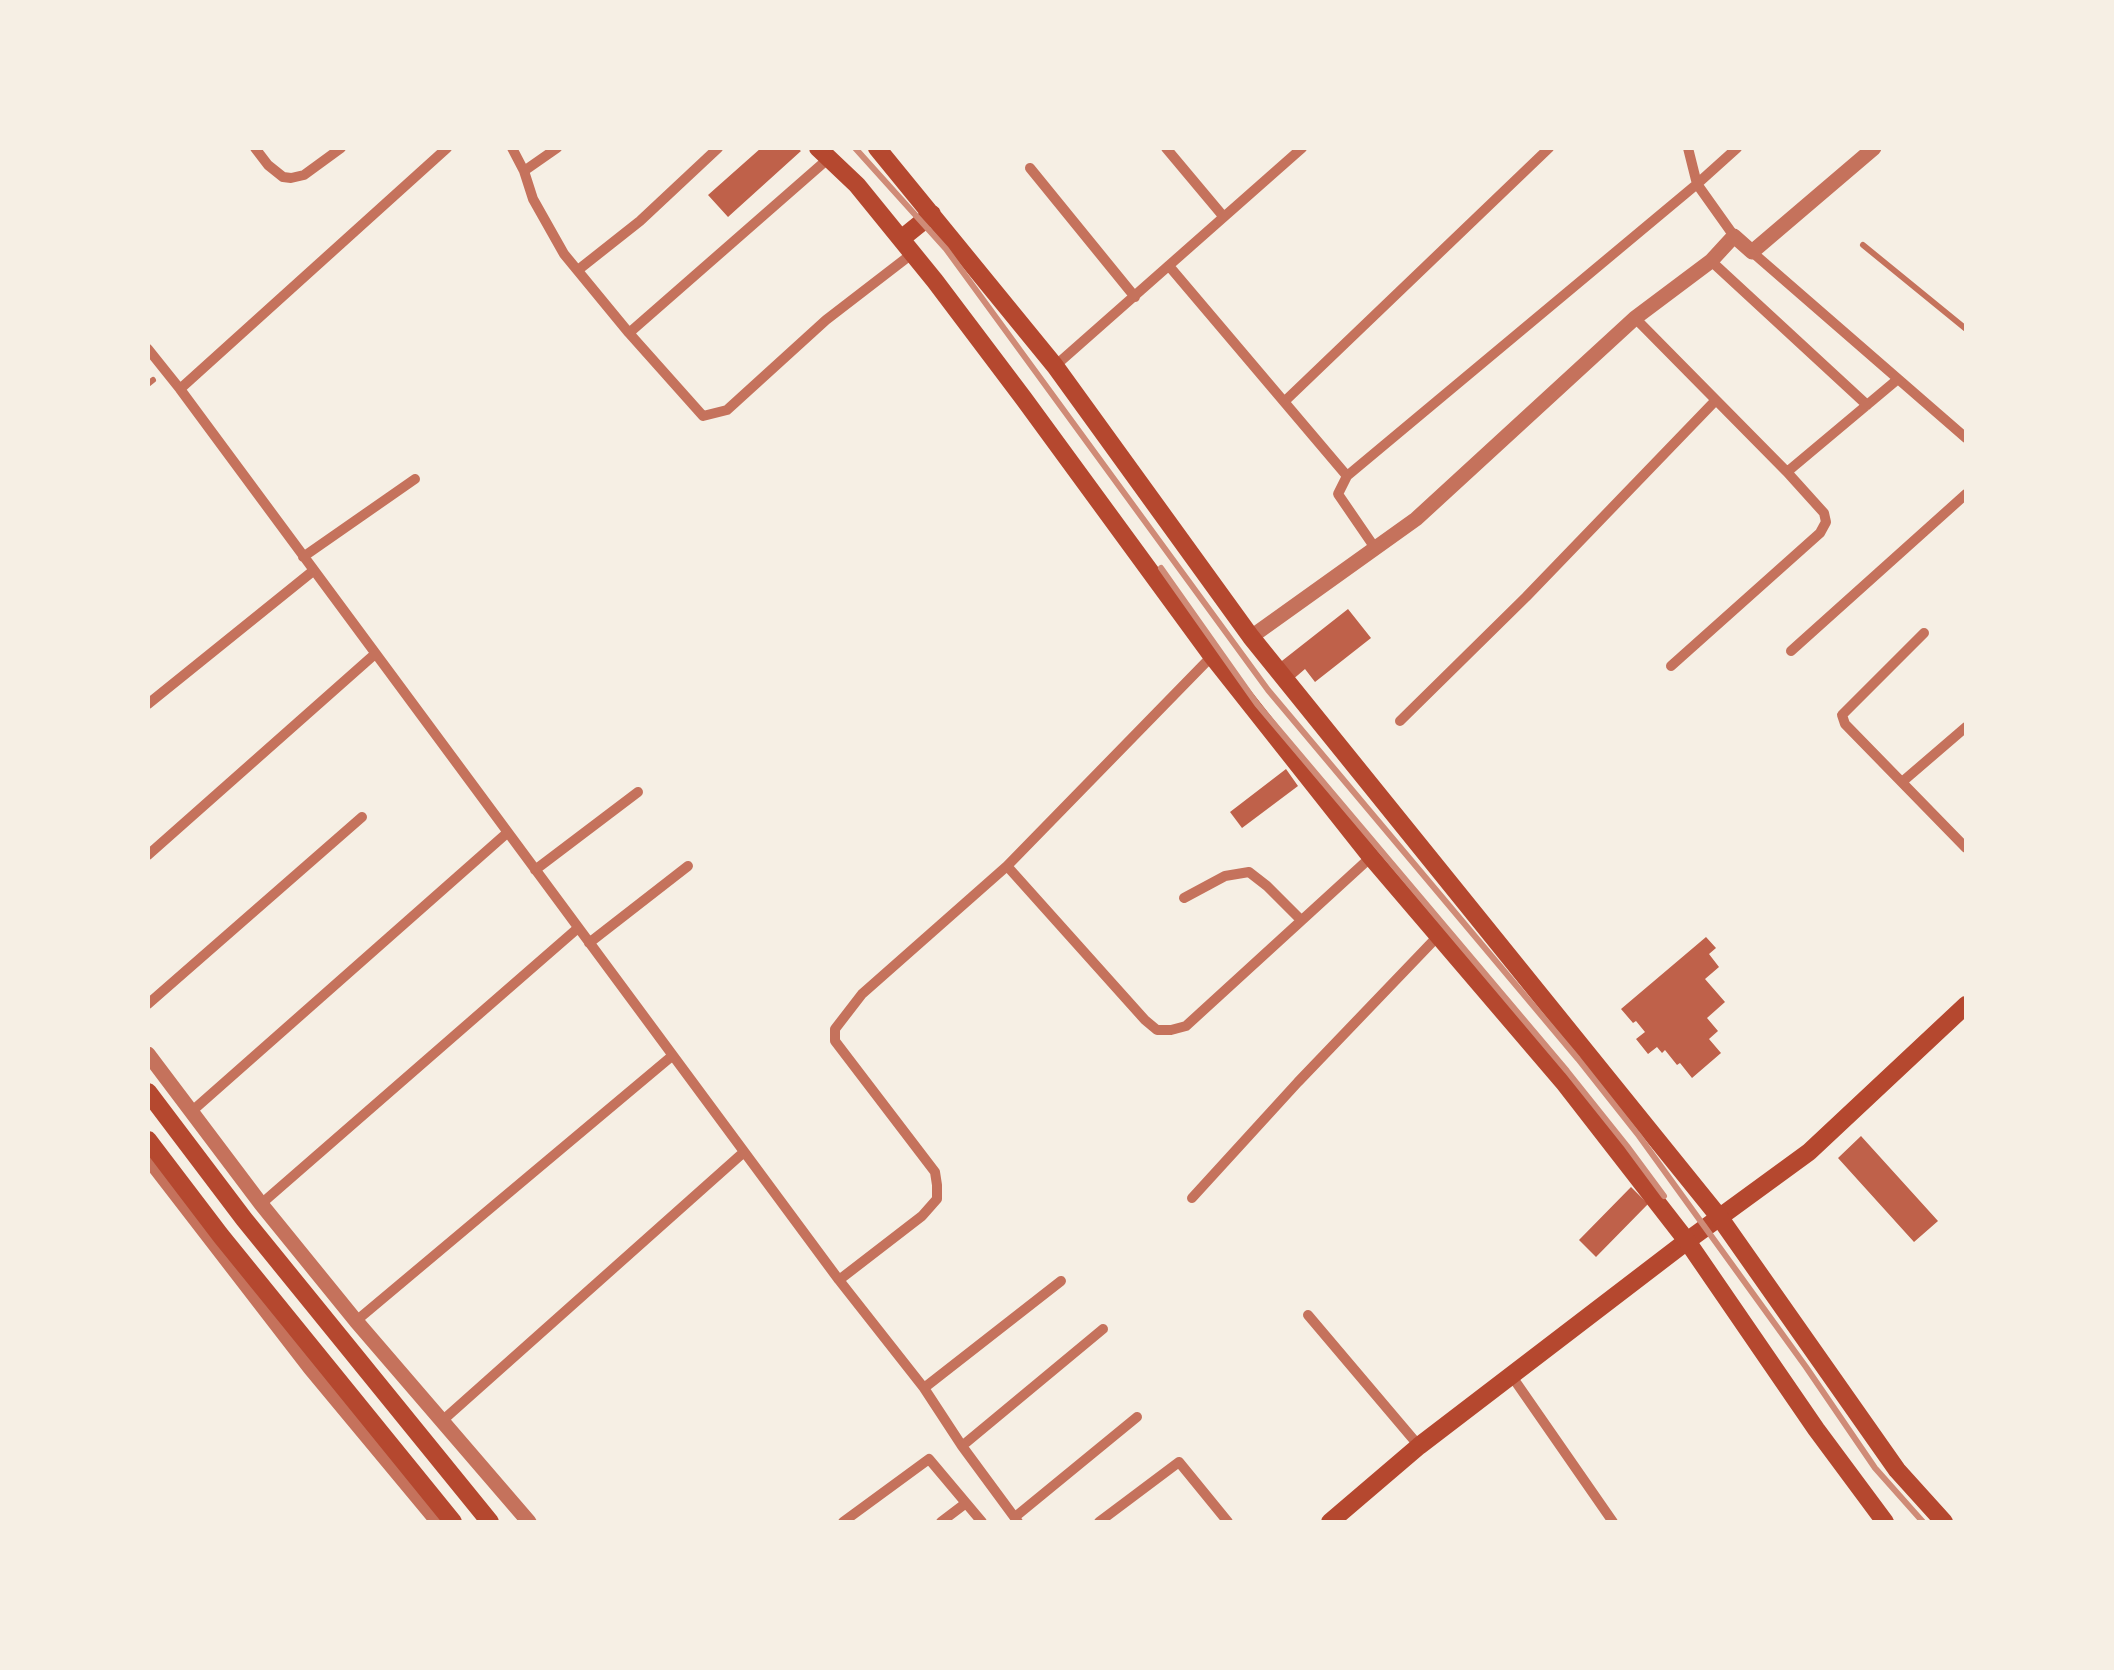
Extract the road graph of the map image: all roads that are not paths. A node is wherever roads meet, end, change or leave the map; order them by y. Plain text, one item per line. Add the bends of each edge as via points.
1 (255, 148) edge
2 (341, 148) edge
3 (447, 148) edge
4 (512, 148) edge
5 (557, 148) edge
6 (718, 148) edge
7 (1166, 148) edge
8 (1302, 148) edge
9 (1549, 148) edge
10 (1688, 148) edge
11 (1738, 148) edge
12 (1874, 148) edge
13 (888, 151) edge
14 (824, 152) edge
15 (1030, 168) dead end
16 (524, 172) junction
17 (1698, 184) junction
18 (932, 214) junction
19 (1224, 216) junction
20 (1734, 236) junction
21 (1863, 244) dead end
22 (907, 246) junction
23 (1752, 252) junction
24 (1711, 261) junction
25 (1169, 266) junction
26 (578, 270) junction
27 (1134, 296) junction
28 (1635, 318) junction
29 (1966, 328) edge
30 (629, 333) junction
31 (148, 350) edge
32 (1055, 366) junction
33 (1898, 379) junction
34 (180, 389) junction
35 (1716, 400) junction
36 (1285, 401) junction
37 (1867, 405) junction
38 (1966, 438) edge
39 (1787, 472) junction
40 (1346, 476) junction
41 (415, 479) dead end
42 (1966, 494) edge
43 (1375, 548) junction
44 (303, 557) junction
45 (313, 571) junction
46 (1924, 633) dead end
47 (1251, 637) junction
48 (1792, 651) dead end
49 (375, 654) junction
50 (1212, 656) junction
51 (1671, 666) dead end
52 (148, 704) edge
53 (1400, 721) dead end
54 (1966, 727) edge
55 (1902, 782) junction
56 (638, 792) dead end
57 (362, 817) dead end
58 (508, 833) junction
59 (1966, 848) edge
60 (148, 855) edge
61 (1371, 857) junction
62 (688, 866) dead end
63 (1007, 866) junction
64 (535, 870) junction
65 (1184, 898) dead end
66 (1301, 920) junction
67 (578, 928) junction
68 (1438, 936) junction
69 (588, 942) junction
70 (148, 1004) edge
71 (1966, 1005) edge
72 (148, 1054) edge
73 (672, 1056) junction
74 (148, 1092) edge
75 (191, 1112) junction
76 (148, 1140) edge
77 (744, 1152) junction
78 (148, 1158) edge
79 (1192, 1198) dead end
80 (261, 1204) junction
81 (1720, 1218) junction
82 (1687, 1241) junction
83 (838, 1280) junction
84 (1062, 1281) dead end
85 (1308, 1315) dead end
86 (356, 1321) junction
87 (1102, 1329) dead end
88 (1511, 1375) junction
89 (924, 1388) junction
90 (1137, 1417) dead end
91 (442, 1421) junction
92 (962, 1446) junction
93 (1418, 1446) junction
94 (966, 1503) junction
95 (1016, 1520) edge
96 (438, 1522) edge
97 (453, 1522) edge
98 (490, 1522) edge
99 (529, 1522) edge
100 (844, 1522) edge
101 (942, 1522) edge
102 (982, 1522) edge
103 (1100, 1522) edge
104 (1228, 1522) edge
105 (1330, 1522) edge
106 (1613, 1522) edge
107 (1886, 1522) edge
108 (1944, 1522) edge

1 - 2 street via 291,178
3 - 34 street
4 - 16 street
5 - 16 street
6 - 26 street
7 - 19 street
8 - 19 street
9 - 36 street
10 - 17 street
11 - 17 street
12 - 23 street
13 - 18 main road
14 - 22 main road
14 - 30 street
15 - 27 street
16 - 26 street via 533,199
17 - 20 street
17 - 40 street
18 - 22 main road
18 - 32 main road
19 - 25 street
20 - 23 street
20 - 24 street
21 - 29 lane
22 - 30 street via 727,410 703,416
22 - 50 main road
23 - 33 street
24 - 28 street
24 - 37 street
25 - 27 street
25 - 36 street
26 - 30 street
27 - 32 street
28 - 35 street
28 - 43 street via 1416,519
31 - 34 street
32 - 47 main road
33 - 37 street
33 - 38 street
34 - 44 street
35 - 39 street
35 - 53 street
36 - 40 street
37 - 39 street
39 - 51 street via 1824,513 1820,533
40 - 43 street via 1338,494
41 - 44 street
42 - 48 street
43 - 47 street
44 - 45 street
45 - 49 street
45 - 52 street
46 - 55 street via 1842,715
47 - 81 main road
49 - 58 street
49 - 60 street
50 - 61 main road
50 - 63 street
54 - 55 street
55 - 59 street
56 - 64 street
57 - 70 street
58 - 64 street
58 - 75 street
61 - 66 street
61 - 68 main road
62 - 69 street
63 - 66 street via 1157,1030 1186,1026
63 - 83 street via 862,994 835,1029 835,1041 934,1172 937,1185 937,1199 922,1216
64 - 67 street
65 - 66 street via 1248,872
67 - 69 street
67 - 80 street
68 - 79 street
68 - 82 main road
69 - 73 street
71 - 81 main road via 1810,1152
72 - 75 street
73 - 77 street
73 - 86 street
74 - 98 main road
75 - 80 street
76 - 97 main road
77 - 83 street
77 - 91 street
78 - 96 street
80 - 86 street
81 - 82 main road
81 - 108 main road via 1896,1470
82 - 88 main road
82 - 107 main road
83 - 89 street
84 - 89 street
85 - 93 street
86 - 91 street
87 - 92 street
88 - 93 main road
88 - 106 street
89 - 92 street
90 - 95 street
91 - 99 street
92 - 95 street
93 - 105 main road
94 - 100 street via 930,1458
94 - 101 street
94 - 102 street
103 - 104 street via 1179,1462

